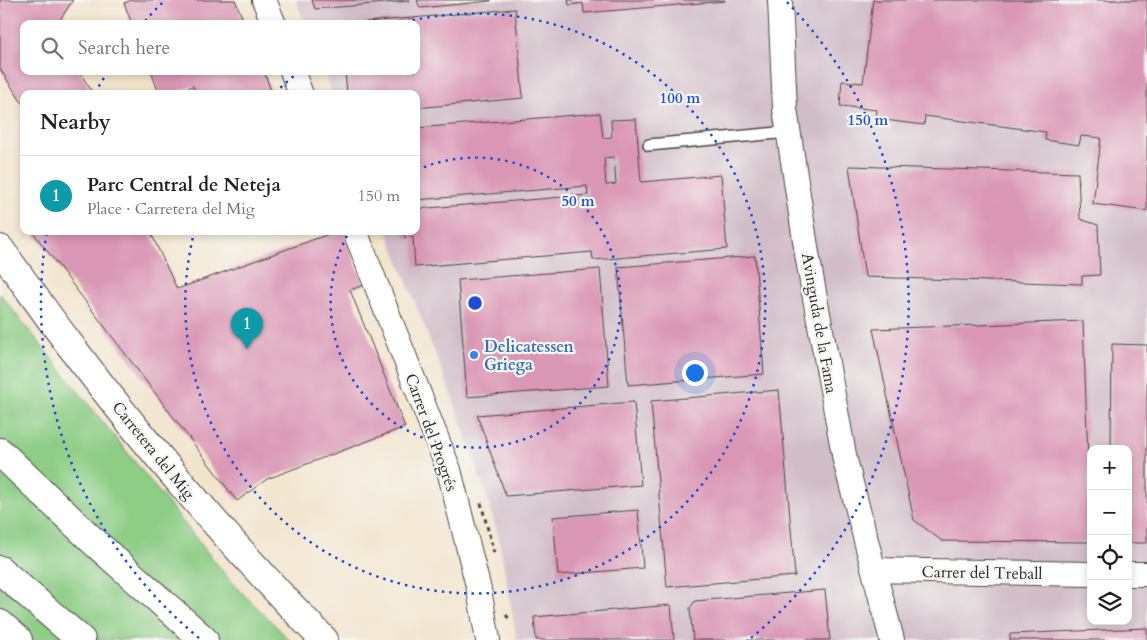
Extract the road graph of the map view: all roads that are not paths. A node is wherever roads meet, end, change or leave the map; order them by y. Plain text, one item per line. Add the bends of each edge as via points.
1 (264, 0) edge
2 (780, 0) edge
3 (272, 20) edge
4 (294, 75) edge
5 (299, 90) edge
6 (788, 132) junction
7 (649, 145) dead end
8 (357, 235) edge
9 (0, 249) edge
10 (0, 452) edge
11 (0, 467) edge
12 (91, 539) junction
13 (0, 570) edge
14 (874, 570) junction
15 (1087, 574) edge
16 (1132, 574) edge
17 (1147, 574) edge
18 (0, 624) edge
19 (18, 640) edge
20 (81, 640) edge
21 (204, 640) edge
22 (324, 640) edge
23 (488, 640) edge
24 (892, 640) edge

1 - 3 street
2 - 6 street, Avinguda de la Fama
4 - 5 street
6 - 7 lane
6 - 14 street, Avinguda de la Fama via 845,460
8 - 23 street, Carrer del Progrés via 449,470
9 - 22 main road, Carretera del Mig via 72,348 184,487
10 - 12 main road
11 - 12 main road
12 - 21 main road
13 - 20 main road
14 - 15 street, Carrer del Treball
14 - 24 street, Avinguda de la Fama
16 - 17 street
18 - 19 main road

